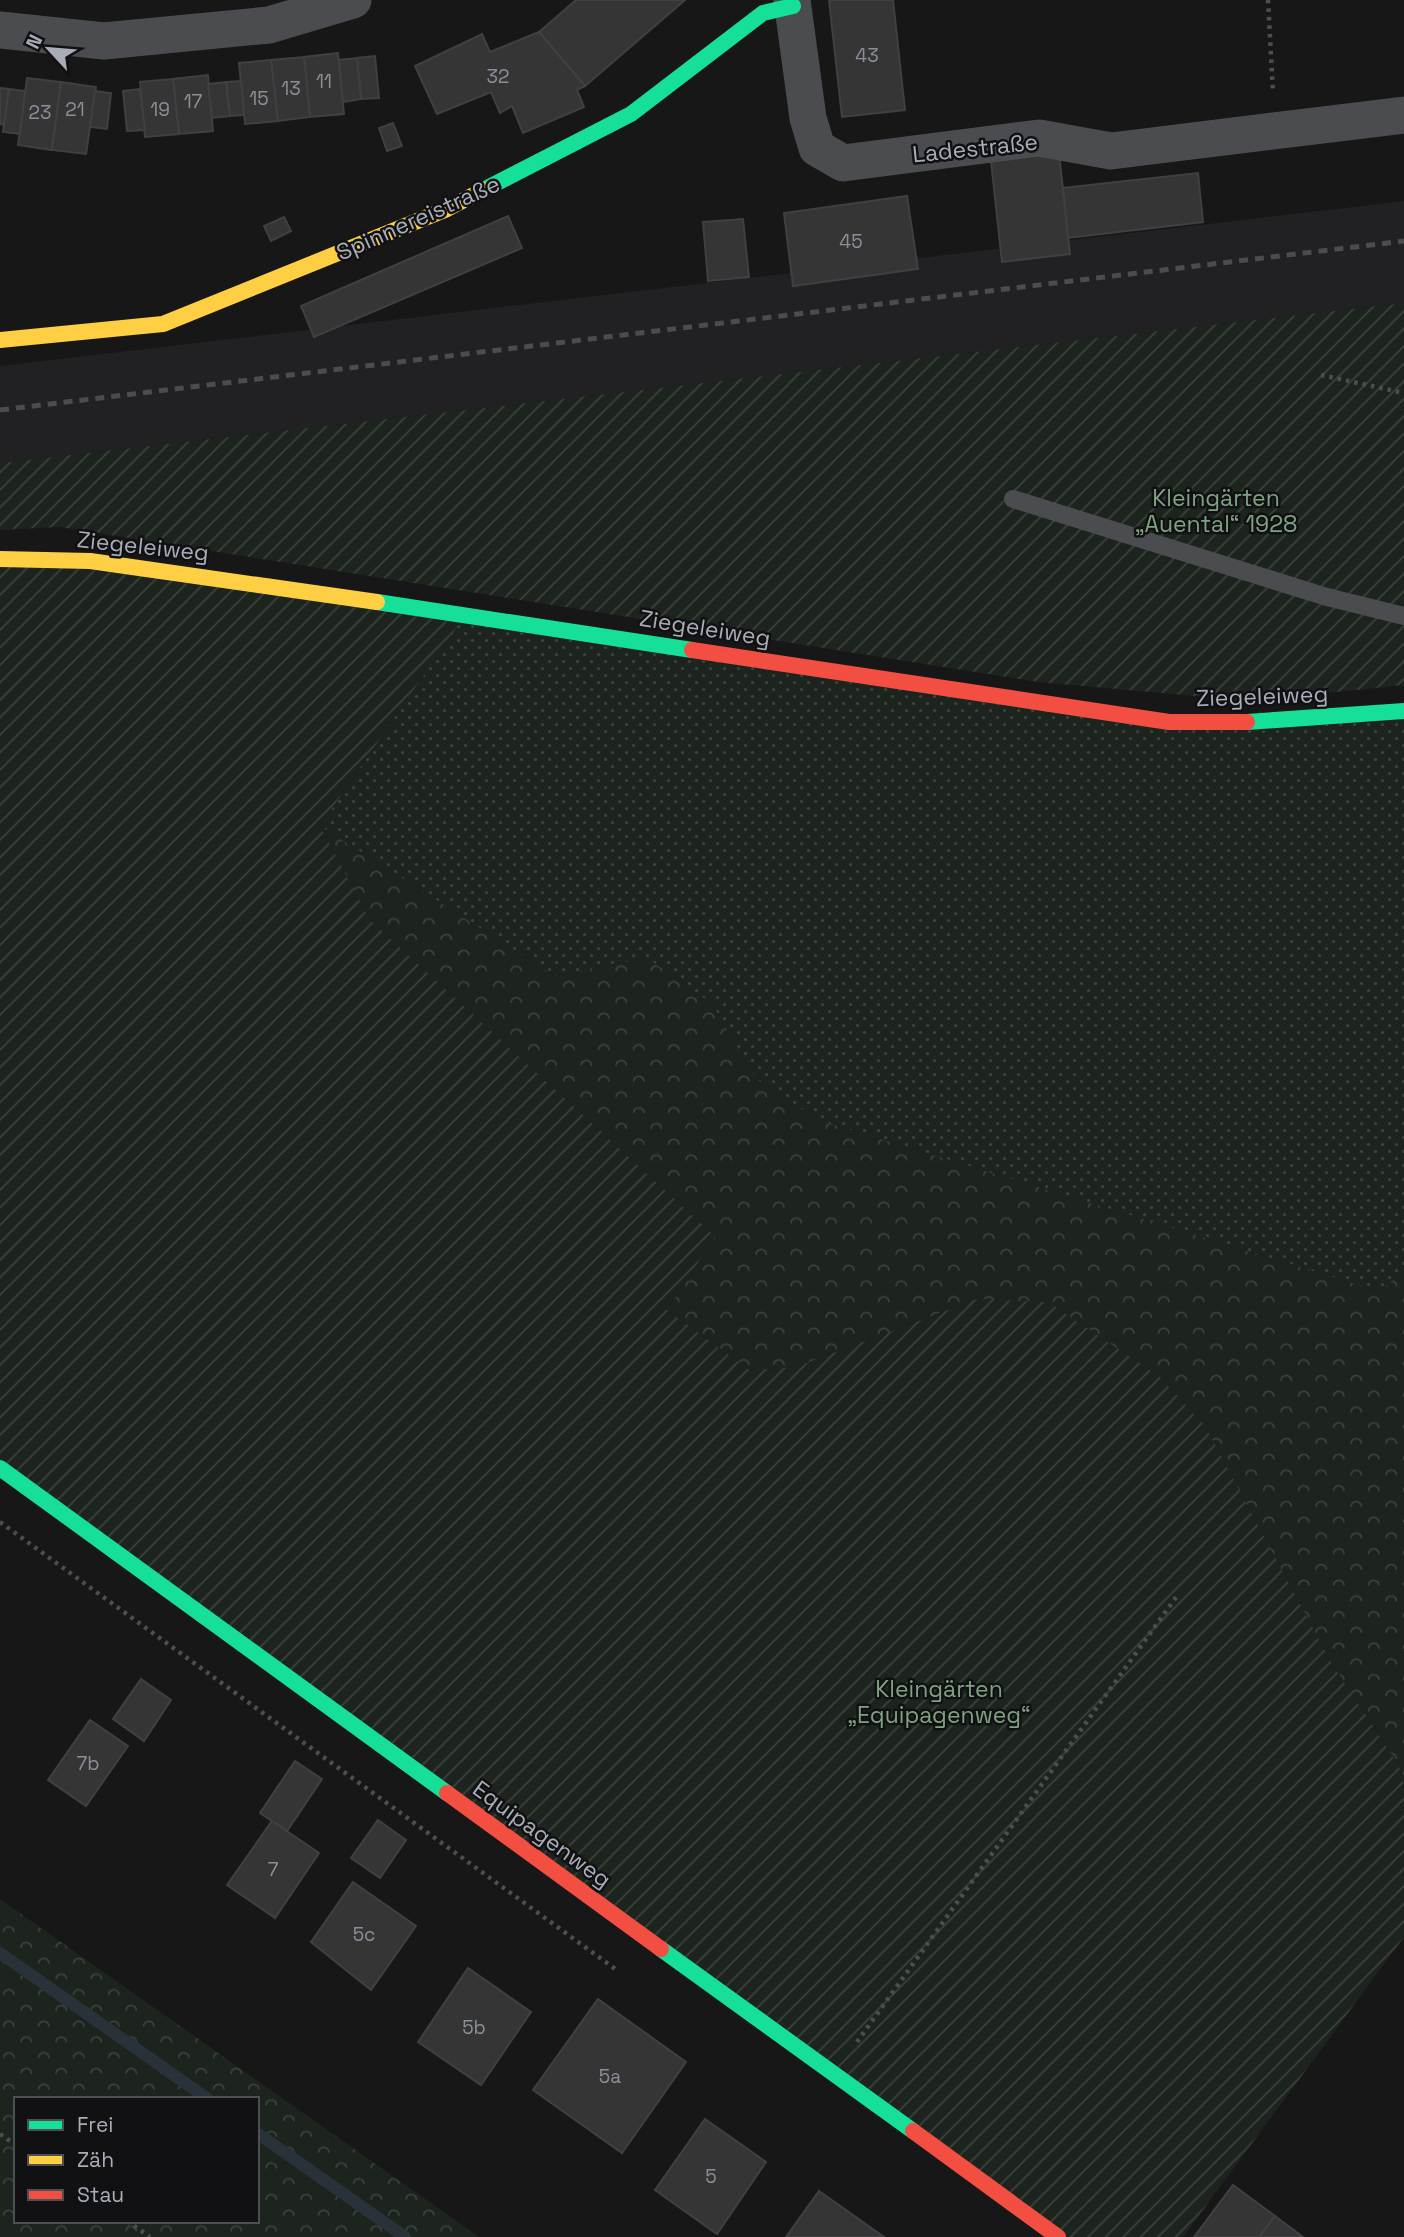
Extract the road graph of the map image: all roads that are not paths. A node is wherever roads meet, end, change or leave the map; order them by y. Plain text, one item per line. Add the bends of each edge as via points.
1 (353, 0) edge
2 (792, 3) edge
3 (0, 30) edge
4 (1404, 115) edge
5 (0, 340) edge
6 (1013, 499) dead end
7 (0, 559) edge
8 (1404, 616) edge
9 (1404, 711) edge
10 (0, 1468) edge
11 (1058, 2237) edge

1 - 3 street via 269,25 104,41
2 - 4 street, Ladestraße via 808,118 817,148 843,163 1039,138 1111,151
2 - 5 street, Spinnereistraße via 763,13 631,114 447,209 163,324
6 - 8 lane via 1328,597
7 - 9 street, Ziegeleiweg via 90,561 212,576 1170,722 1258,722
10 - 11 street, Equipagenweg

